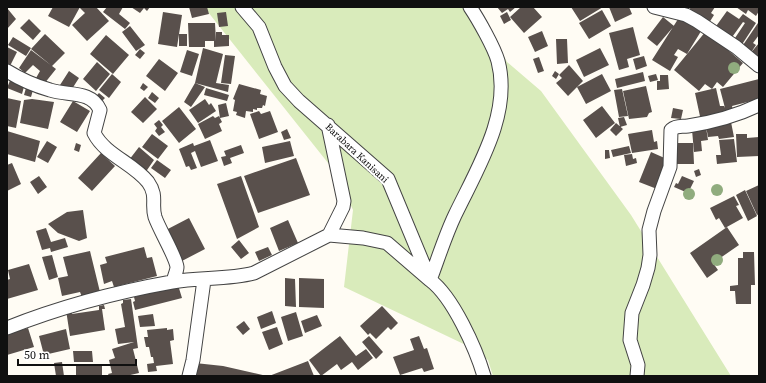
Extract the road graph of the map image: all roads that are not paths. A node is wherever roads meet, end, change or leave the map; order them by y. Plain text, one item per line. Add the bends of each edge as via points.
1 (242, 7) edge
2 (470, 7) edge
3 (654, 7) edge
4 (759, 66) edge
5 (7, 71) edge
6 (759, 105) edge
7 (328, 125) junction
8 (329, 235) junction
9 (204, 280) junction
10 (430, 280) junction
11 (173, 282) junction
12 (7, 328) edge
13 (189, 376) edge
14 (484, 376) edge
15 (638, 376) edge

1 - 7 street, Barabara Kanisani via 259,27 285,86
2 - 10 street via 498,60 501,86 498,113 477,173 454,216
3 - 4 street via 686,15 697,21
5 - 11 street via 50,90 83,95 97,102 100,110 94,133 97,139 143,177 153,191 154,215 177,266
6 - 15 street via 741,114 706,123 675,126 671,130 670,167 649,230 648,268 632,312 630,340 638,365
7 - 8 street via 344,201
7 - 10 street, Barabara Kanisani via 388,179
8 - 9 street via 254,274
8 - 10 street via 387,243
9 - 11 street
9 - 13 street
10 - 14 street, Barabara Kanisani via 438,288 470,338
11 - 12 street via 51,311

